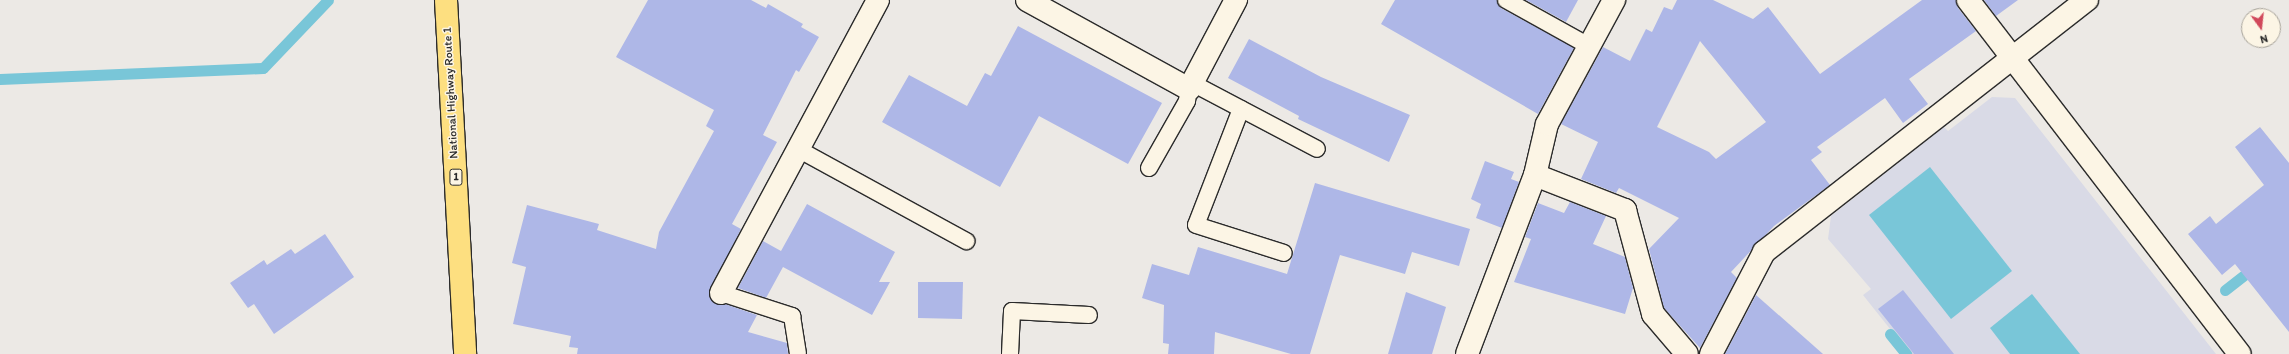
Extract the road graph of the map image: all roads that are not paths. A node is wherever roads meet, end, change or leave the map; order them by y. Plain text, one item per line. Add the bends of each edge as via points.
1 (446, 0) edge
2 (878, 0) edge
3 (1027, 0) edge
4 (1236, 0) edge
5 (1506, 0) edge
6 (1614, 0) edge
7 (1968, 0) edge
8 (2087, 0) edge
9 (1589, 46) junction
10 (2013, 59) junction
11 (1190, 86) junction
12 (1241, 109) junction
13 (1317, 149) dead end
14 (798, 150) junction
15 (1149, 168) dead end
16 (1535, 175) junction
17 (966, 241) dead end
18 (1284, 253) dead end
19 (721, 293) joint
20 (1089, 315) dead end
21 (465, 354) edge
22 (798, 354) edge
23 (1010, 354) edge
24 (1467, 354) edge
25 (1686, 354) edge
26 (1711, 354) edge
27 (2240, 354) edge

1 - 21 highway, National Highway Route 1 / 1
2 - 14 street
3 - 11 street
4 - 11 street
5 - 9 lane
6 - 9 street
7 - 10 street
8 - 10 street
9 - 16 street via 1547,124
10 - 26 street via 1764,252
10 - 27 street
11 - 12 lane
11 - 15 lane via 1187,101
12 - 13 lane
12 - 18 lane via 1196,225
14 - 17 lane
14 - 19 street
16 - 24 street
16 - 25 street via 1625,210 1653,314
19 - 22 lane via 792,316
20 - 23 lane via 1012,311

